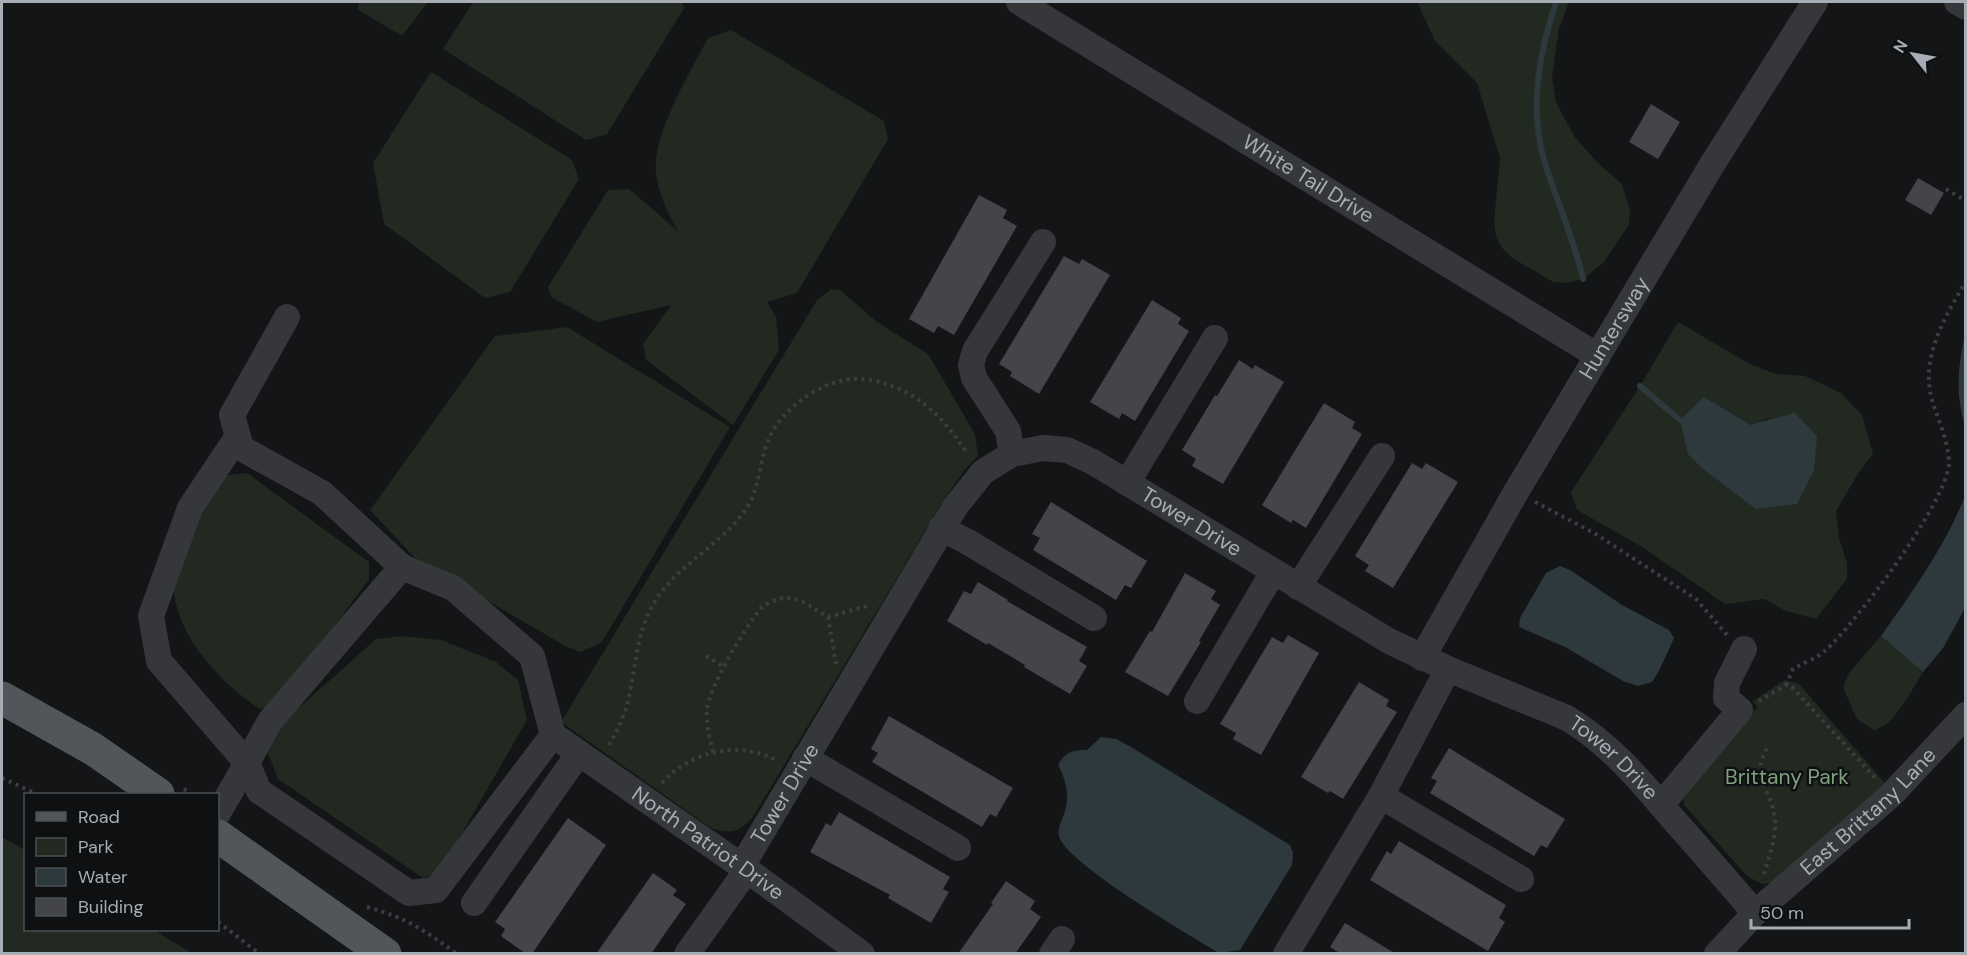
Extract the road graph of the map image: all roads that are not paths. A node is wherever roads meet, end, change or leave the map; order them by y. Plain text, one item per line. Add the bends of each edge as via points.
1 (1019, 2) edge
2 (1815, 2) edge
3 (1957, 2) edge
4 (1965, 7) edge
5 (1042, 242) dead end
6 (287, 317) dead end
7 (1215, 338) dead end
8 (1598, 356) junction
9 (238, 436) junction
10 (1012, 454) junction
11 (1382, 456) dead end
12 (1127, 483) junction
13 (941, 528) junction
14 (402, 567) junction
15 (1272, 572) junction
16 (1298, 587) junction
17 (1094, 618) dead end
18 (1744, 649) road end
19 (1422, 658) junction
20 (1448, 669) junction
21 (2, 698) edge
22 (1197, 702) dead end
23 (1965, 716) edge
24 (553, 735) junction
25 (579, 753) junction
26 (805, 758) junction
27 (247, 763) junction
28 (155, 793) edge
29 (1381, 796) junction
30 (1662, 805) junction
31 (219, 811) edge
32 (219, 837) edge
33 (958, 848) dead end
34 (744, 868) junction
35 (1521, 879) dead end
36 (474, 903) dead end
37 (1755, 913) junction
38 (385, 954) edge
39 (687, 954) edge
40 (862, 954) edge
41 (1286, 954) edge
42 (1717, 954) edge

1 - 8 street, White Tail Drive
2 - 8 street, Huntersway via 1713,162
3 - 4 street
5 - 10 street via 970,365 974,378 1008,431
6 - 9 street via 232,415
7 - 12 street
8 - 19 street, Huntersway
9 - 14 street via 241,448 322,493
9 - 27 street via 190,508 151,616 159,661
10 - 12 street, Tower Drive via 1043,448 1067,450
10 - 13 street, Tower Drive via 983,472
11 - 16 street
12 - 15 street, Tower Drive
13 - 17 street
13 - 26 street, Tower Drive
14 - 24 street via 453,588 532,656
14 - 27 street via 270,721
15 - 16 street, Tower Drive
15 - 22 street
16 - 19 street, Tower Drive
18 - 30 street via 1727,683 1726,698 1740,710
19 - 20 street, Tower Drive
20 - 29 street
20 - 30 street, Tower Drive via 1567,718 1588,731 1616,754
21 - 28 main road via 93,749
23 - 37 street, East Brittany Lane via 1891,795
24 - 25 street, North Patriot Drive
24 - 27 street via 436,890 409,893 259,791
25 - 34 street, North Patriot Drive
25 - 36 street
26 - 33 street
26 - 34 street, Tower Drive
27 - 31 street
29 - 35 street
29 - 41 street
30 - 37 street, Tower Drive
32 - 38 main road
34 - 39 street, Tower Drive
34 - 40 street, North Patriot Drive
37 - 42 street, East Brittany Lane

